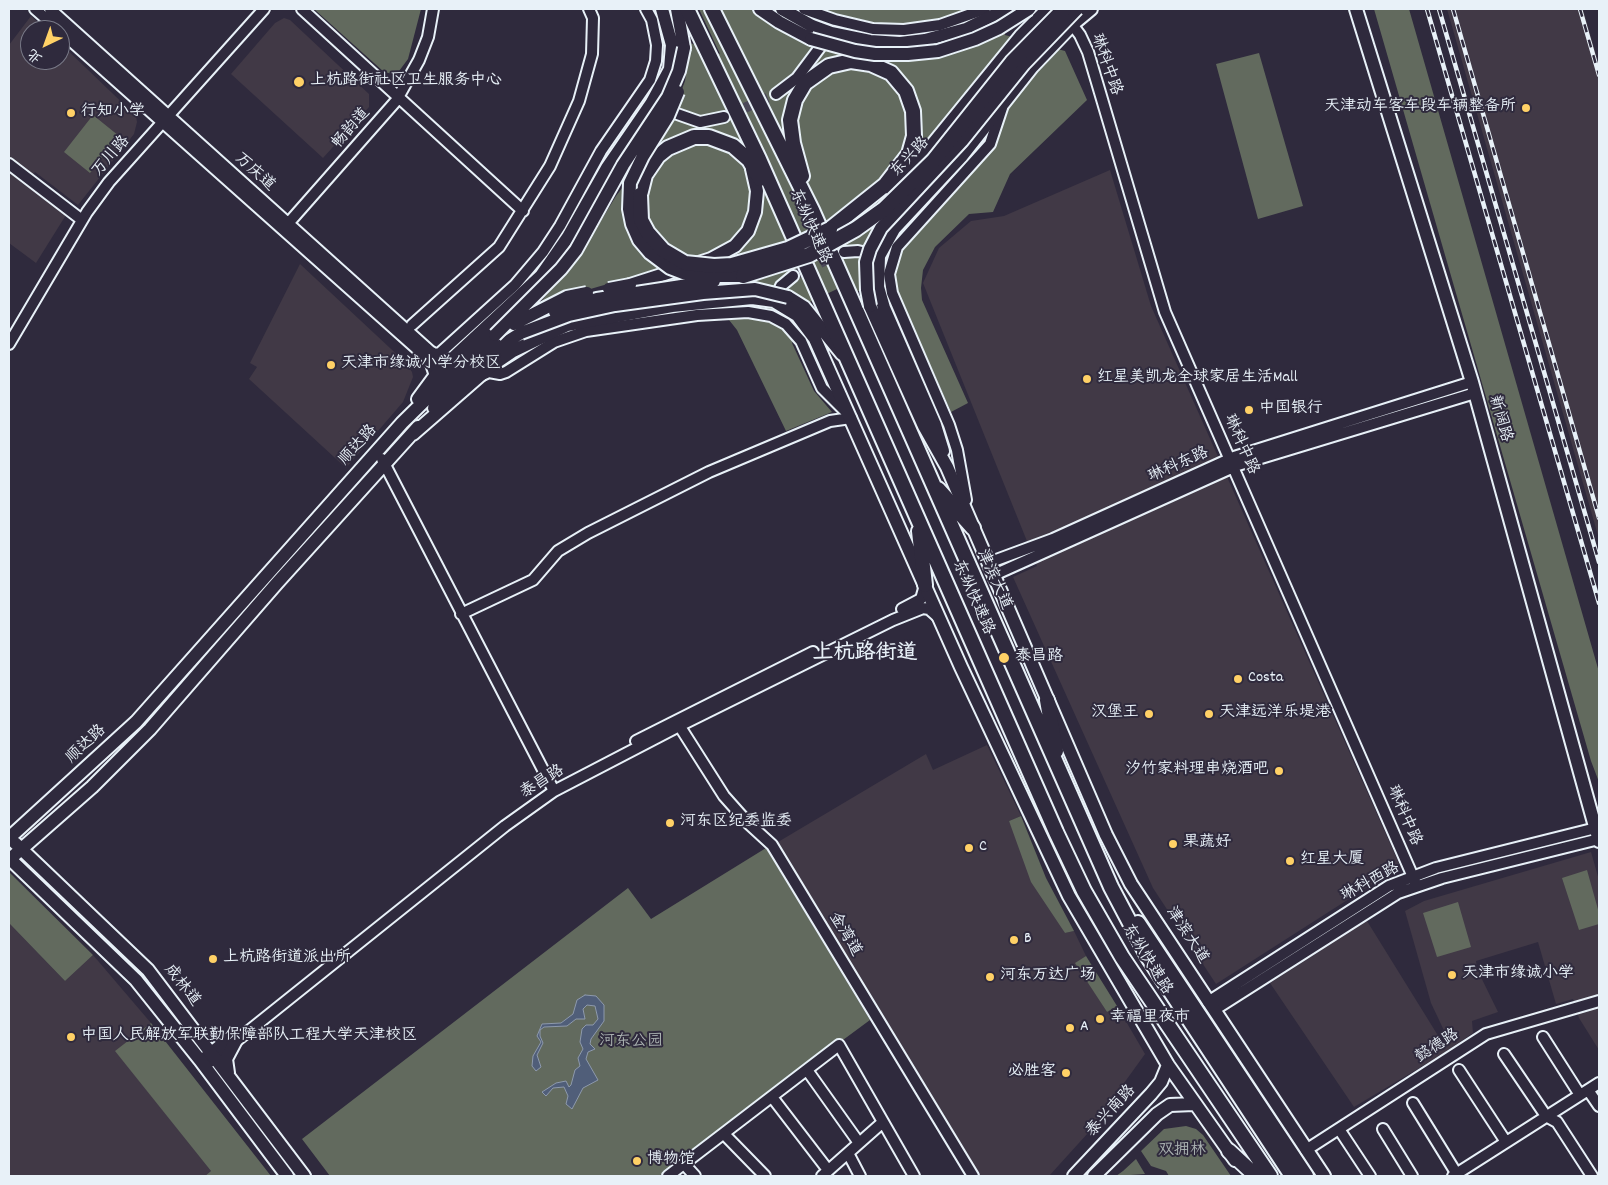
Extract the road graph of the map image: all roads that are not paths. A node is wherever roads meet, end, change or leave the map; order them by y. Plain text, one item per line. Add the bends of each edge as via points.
1 (35, 9) edge
2 (50, 9) edge
3 (264, 9) edge
4 (302, 9) edge
5 (433, 9) edge
6 (589, 9) edge
7 (646, 9) edge
8 (662, 9) edge
9 (677, 9) edge
10 (687, 9) edge
11 (712, 9) edge
12 (760, 9) edge
13 (782, 9) edge
14 (804, 9) edge
15 (985, 9) edge
16 (1006, 9) edge
17 (1029, 9) edge
18 (1049, 9) edge
19 (1091, 9) edge
20 (1356, 9) edge
21 (1069, 13) edge
22 (47, 20) edge
23 (830, 33) junction
24 (70, 40) edge
25 (684, 48) junction
26 (776, 94) tunnel mouth
27 (399, 96) junction
28 (651, 104) junction
29 (1002, 105) junction
30 (724, 117) tunnel mouth
31 (165, 119) junction
32 (749, 160) junction
33 (9, 164) edge
34 (812, 210) junction
35 (523, 211) junction
36 (785, 217) junction
37 (82, 220) junction
38 (286, 227) junction
39 (830, 229) junction
40 (844, 252) tunnel mouth
41 (879, 256) junction
42 (743, 276) junction
43 (793, 276) tunnel mouth
44 (535, 282) junction
45 (774, 301) junction
46 (412, 325) dead end
47 (567, 325) junction
48 (521, 333) junction
49 (495, 336) junction
50 (9, 344) edge
51 (440, 353) junction
52 (850, 364) junction
53 (475, 379) junction
54 (439, 387) junction
55 (1474, 387) junction
56 (851, 418) junction
57 (414, 434) junction
58 (377, 450) junction
59 (1234, 462) junction
60 (385, 463) junction
61 (947, 467) junction
62 (930, 479) junction
63 (917, 515) junction
64 (973, 528) junction
65 (988, 563) junction
66 (994, 575) junction
67 (925, 585) junction
68 (461, 614) junction
69 (942, 621) junction
70 (1047, 700) junction
71 (678, 722) junction
72 (1059, 772) junction
73 (552, 789) junction
74 (1598, 836) edge
75 (9, 837) edge
76 (21, 849) junction
77 (9, 858) edge
78 (1417, 881) junction
79 (1111, 887) junction
80 (1599, 1000) edge
81 (1211, 1006) junction
82 (1543, 1037) dead end
83 (235, 1042) junction
84 (1504, 1054) dead end
85 (214, 1055) junction
86 (202, 1064) junction
87 (1168, 1065) junction
88 (807, 1070) junction
89 (1459, 1070) dead end
90 (229, 1076) junction
91 (1599, 1083) edge
92 (1584, 1092) junction
93 (772, 1097) junction
94 (1413, 1103) dead end
95 (1194, 1104) junction
96 (1599, 1106) edge
97 (1546, 1116) junction
98 (883, 1122) junction
99 (1339, 1129) junction
100 (1382, 1129) dead end
101 (724, 1134) junction
102 (1506, 1142) junction
103 (859, 1143) junction
104 (1306, 1150) junction
105 (1229, 1151) junction
106 (848, 1153) junction
107 (684, 1164) junction
108 (825, 1173) edge
109 (1456, 1175) edge
110 (287, 1176) edge
111 (304, 1176) edge
112 (668, 1176) edge
113 (695, 1176) edge
114 (765, 1176) edge
115 (860, 1176) edge
116 (914, 1176) edge
117 (973, 1176) edge
118 (1074, 1176) edge
119 (1094, 1176) edge
120 (1246, 1176) edge
121 (1256, 1176) edge
122 (1270, 1176) edge
123 (1292, 1176) edge
124 (1306, 1176) edge
125 (1324, 1176) edge
126 (1370, 1176) edge
127 (1412, 1176) edge
128 (1592, 1176) edge

1 - 22 street, 万庆道
2 - 31 street, 万庆道
3 - 31 street, 万川路
4 - 27 street
5 - 27 street, 畅韵道 via 428,37
6 - 35 street via 593,18 592,54 579,101 550,166
7 - 51 street via 652,20 657,45 650,80 601,151 543,252 515,285
8 - 28 main road via 672,45 670,69
9 - 25 main road
10 - 36 highway, 东纵快速路
11 - 34 highway, 东纵快速路
12 - 17 main road, bridge via 811,39 875,54 938,50 983,36
13 - 23 main road
14 - 15 street via 873,30 904,30 940,25
16 - 23 main road via 966,29 925,40 900,43 870,41
18 - 39 highway, 东兴路 via 1022,36 904,178 880,198
19 - 21 main road
20 - 55 main road, 新阔路
21 - 29 main road via 1056,41
21 - 42 highway, 东兴路, bridge via 1012,62 933,161 884,209 809,255
21 - 59 street, 琳科中路 via 1088,52 1165,312
21 - 61 main road, bridge via 962,141 881,228 866,262 870,306 924,426
23 - 26 street via 798,78
24 - 31 street, 万庆道
25 - 42 main road, bridge via 682,75 672,107 630,183 632,224 650,253 670,268 703,276
25 - 49 main road, bridge via 668,97 623,165 576,250
27 - 35 street
27 - 38 street, 畅韵道
28 - 30 street via 700,122
28 - 44 main road via 607,168 568,237
29 - 41 main road via 961,156 894,228
29 - 64 street via 990,144 897,247 890,274 892,293 949,425
31 - 37 street, 万川路 via 109,182
31 - 38 street, 万庆道
32 - 36 highway, 东兴路
32 - 39 highway, 东兴路, bridge via 723,140 709,137 694,137 668,148 645,174 640,195 641,220 648,233 673,258 697,265 732,265 788,249
32 - 49 main road, 顺达路, bridge via 757,202 752,222 741,240 728,251 630,284 567,297 532,313
33 - 37 street
34 - 39 highway via 793,143 792,109 812,76 829,66 850,61 871,64 891,74 906,91 913,111 914,136 909,154 892,177
34 - 62 highway, 东纵快速路
35 - 46 street via 499,247
36 - 52 highway, 东纵快速路
37 - 50 street, 万川路
38 - 51 street, 万庆道 via 430,351
38 - 54 street, 万庆道 via 425,356
40 - 41 street via 858,251
41 - 61 main road via 878,286 884,308 935,425
42 - 48 main road, 顺达路, bridge via 575,304 539,320
43 - 45 street via 782,286
44 - 47 street
44 - 54 main road via 470,341
45 - 47 main road via 752,298 672,306
45 - 56 main road via 797,315 811,332
47 - 53 main road via 513,351
48 - 52 main road, bridge via 569,315 615,305 755,289 788,297 804,307
48 - 54 main road, 顺达路
49 - 54 main road, 顺达路
51 - 54 street
52 - 63 highway, 东纵快速路
53 - 56 street via 489,372 506,372 554,342 586,331 698,315 748,312 771,316 786,324 801,341 822,388
53 - 57 main road
54 - 57 main road, 顺达路
54 - 58 main road, 顺达路
55 - 59 street, 琳科东路
55 - 74 main road, 新阔路
56 - 67 main road
56 - 68 street via 830,421 709,472 588,533 558,551 533,580
57 - 60 main road, 顺达路
58 - 60 street
58 - 75 main road, 顺达路 via 136,722
59 - 65 street, 琳科东路
59 - 66 street, 琳科东路
59 - 78 street, 琳科中路
60 - 68 street
60 - 76 main road, 顺达路 via 150,729 92,787
61 - 64 main road, 津滨大道
62 - 64 highway
62 - 72 highway, 津滨大道
63 - 67 highway
63 - 122 highway, 东纵快速路 via 1084,891 1133,973
64 - 65 main road, 津滨大道
65 - 66 main road, 津滨大道
66 - 70 main road, 津滨大道
67 - 69 main road
67 - 71 street, 泰昌路 via 924,594 917,602
68 - 73 street
69 - 71 street, 泰昌路 via 929,609 918,610
69 - 87 main road via 1069,896
70 - 72 highway
70 - 81 main road, 津滨大道 via 1131,884
71 - 73 street, 泰昌路
71 - 117 street, 金湾道 via 724,796 772,845
72 - 79 highway, 津滨大道
73 - 83 street, 泰昌路
73 - 85 street, 泰昌路 via 497,825
74 - 78 street, 琳科西路
75 - 76 main road, 成林道
76 - 77 main road, 顺达路
76 - 85 main road, 成林道 via 134,955
77 - 86 main road, 成林道 via 131,975
78 - 81 street, 琳科西路
79 - 123 highway, 东纵快速路 via 1148,957
79 - 124 highway via 1151,941
80 - 99 street, 懿德路 via 1486,1034
81 - 104 main road, 津滨大道
82 - 92 street
83 - 85 street, 泰昌路
83 - 90 main road via 226,1059
84 - 97 street
85 - 86 street, 泰昌路
85 - 90 main road, 成林道
86 - 110 main road, 成林道
87 - 95 main road
87 - 118 main road, 泰兴南路 via 1157,1087
88 - 93 street
88 - 98 street via 839,1045
88 - 103 street
89 - 102 street
90 - 111 main road, 成林道
91 - 92 street
92 - 96 street
92 - 97 street
93 - 101 street
93 - 108 street
94 - 109 street
95 - 105 main road
95 - 119 main road, 泰兴南路 via 1170,1105 1157,1114
97 - 102 street
97 - 128 street via 1557,1122
98 - 103 street
98 - 116 street
99 - 104 street, 懿德路
99 - 126 street
100 - 127 street
101 - 107 street
101 - 114 street
102 - 109 street
103 - 106 street
104 - 125 main road, 津滨大道
105 - 120 main road
105 - 121 highway
106 - 108 street
106 - 115 street
107 - 112 street
107 - 113 street

